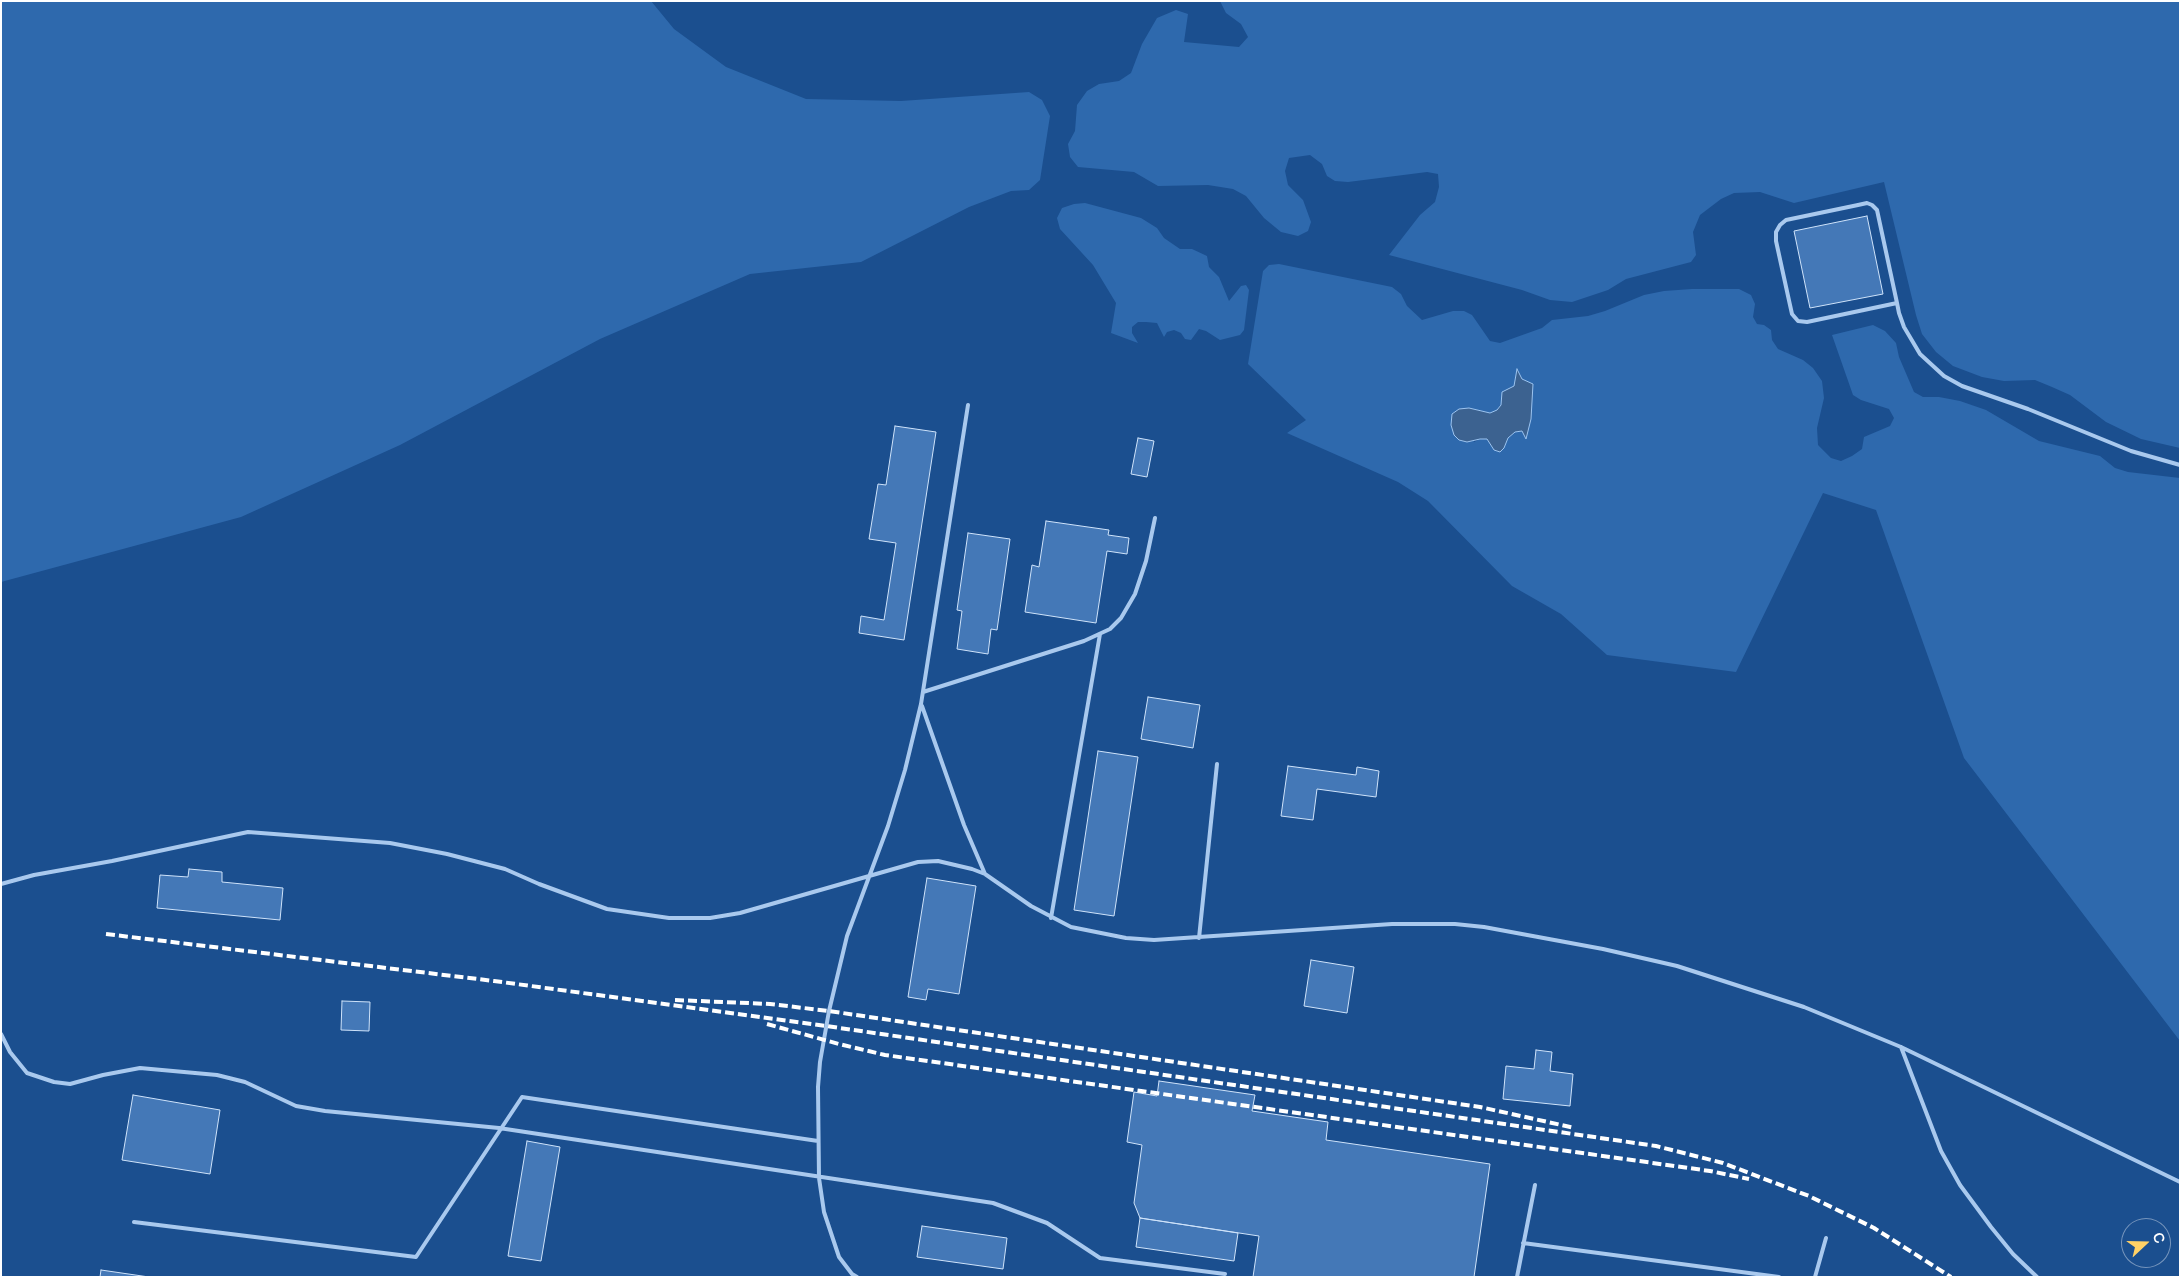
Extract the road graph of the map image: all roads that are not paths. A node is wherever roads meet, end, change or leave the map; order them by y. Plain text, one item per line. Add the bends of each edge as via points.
1 (1897, 303) junction
2 (968, 405) dead end
3 (2180, 465) edge
4 (1156, 518) dead end
5 (1100, 634) junction
6 (923, 692) junction
7 (921, 704) junction
8 (1218, 764) dead end
9 (985, 874) junction
10 (870, 875) junction
11 (1, 884) edge
12 (1051, 918) junction
13 (1199, 938) junction
14 (1, 1034) edge
15 (1901, 1047) junction
16 (499, 1128) junction
17 (818, 1142) junction
18 (819, 1178) junction
19 (2180, 1182) edge
20 (1535, 1185) dead end
21 (134, 1222) dead end
22 (1826, 1238) dead end
23 (1523, 1243) junction
24 (1225, 1274) dead end
25 (857, 1277) edge
26 (1516, 1277) edge
27 (1779, 1277) edge
28 (1815, 1277) edge
29 (2037, 1277) edge

1 - 1 lane via 1877,210 1872,205 1867,203 1804,216 1786,220 1780,225 1776,242 1790,305 1798,321 1808,322
1 - 3 lane via 1904,327 1915,347 1944,376 1962,386 2122,448
2 - 6 lane
4 - 5 lane via 1135,594 1121,618
5 - 6 lane
5 - 12 lane
6 - 7 lane
7 - 9 lane
7 - 10 lane via 905,770
8 - 13 lane
9 - 10 lane via 938,861 918,862
9 - 12 lane
10 - 11 lane via 740,914 669,918 607,909 505,869 447,854 390,843 248,832
10 - 17 lane via 847,936 829,1011 818,1087
12 - 13 lane via 1071,926 1126,938
13 - 15 lane via 1392,924 1484,927 1677,966 1804,1007
14 - 16 lane via 27,1073 54,1082 70,1084 140,1068 217,1075 245,1082 296,1106
15 - 19 lane
15 - 29 lane via 1941,1151 1960,1185 1996,1234
16 - 17 lane via 522,1097
16 - 18 lane
16 - 21 lane via 416,1258
17 - 18 lane
18 - 24 lane via 993,1203 1047,1223 1100,1258
18 - 25 lane via 824,1212 839,1257
20 - 23 lane
22 - 28 lane
23 - 26 lane
23 - 27 lane

